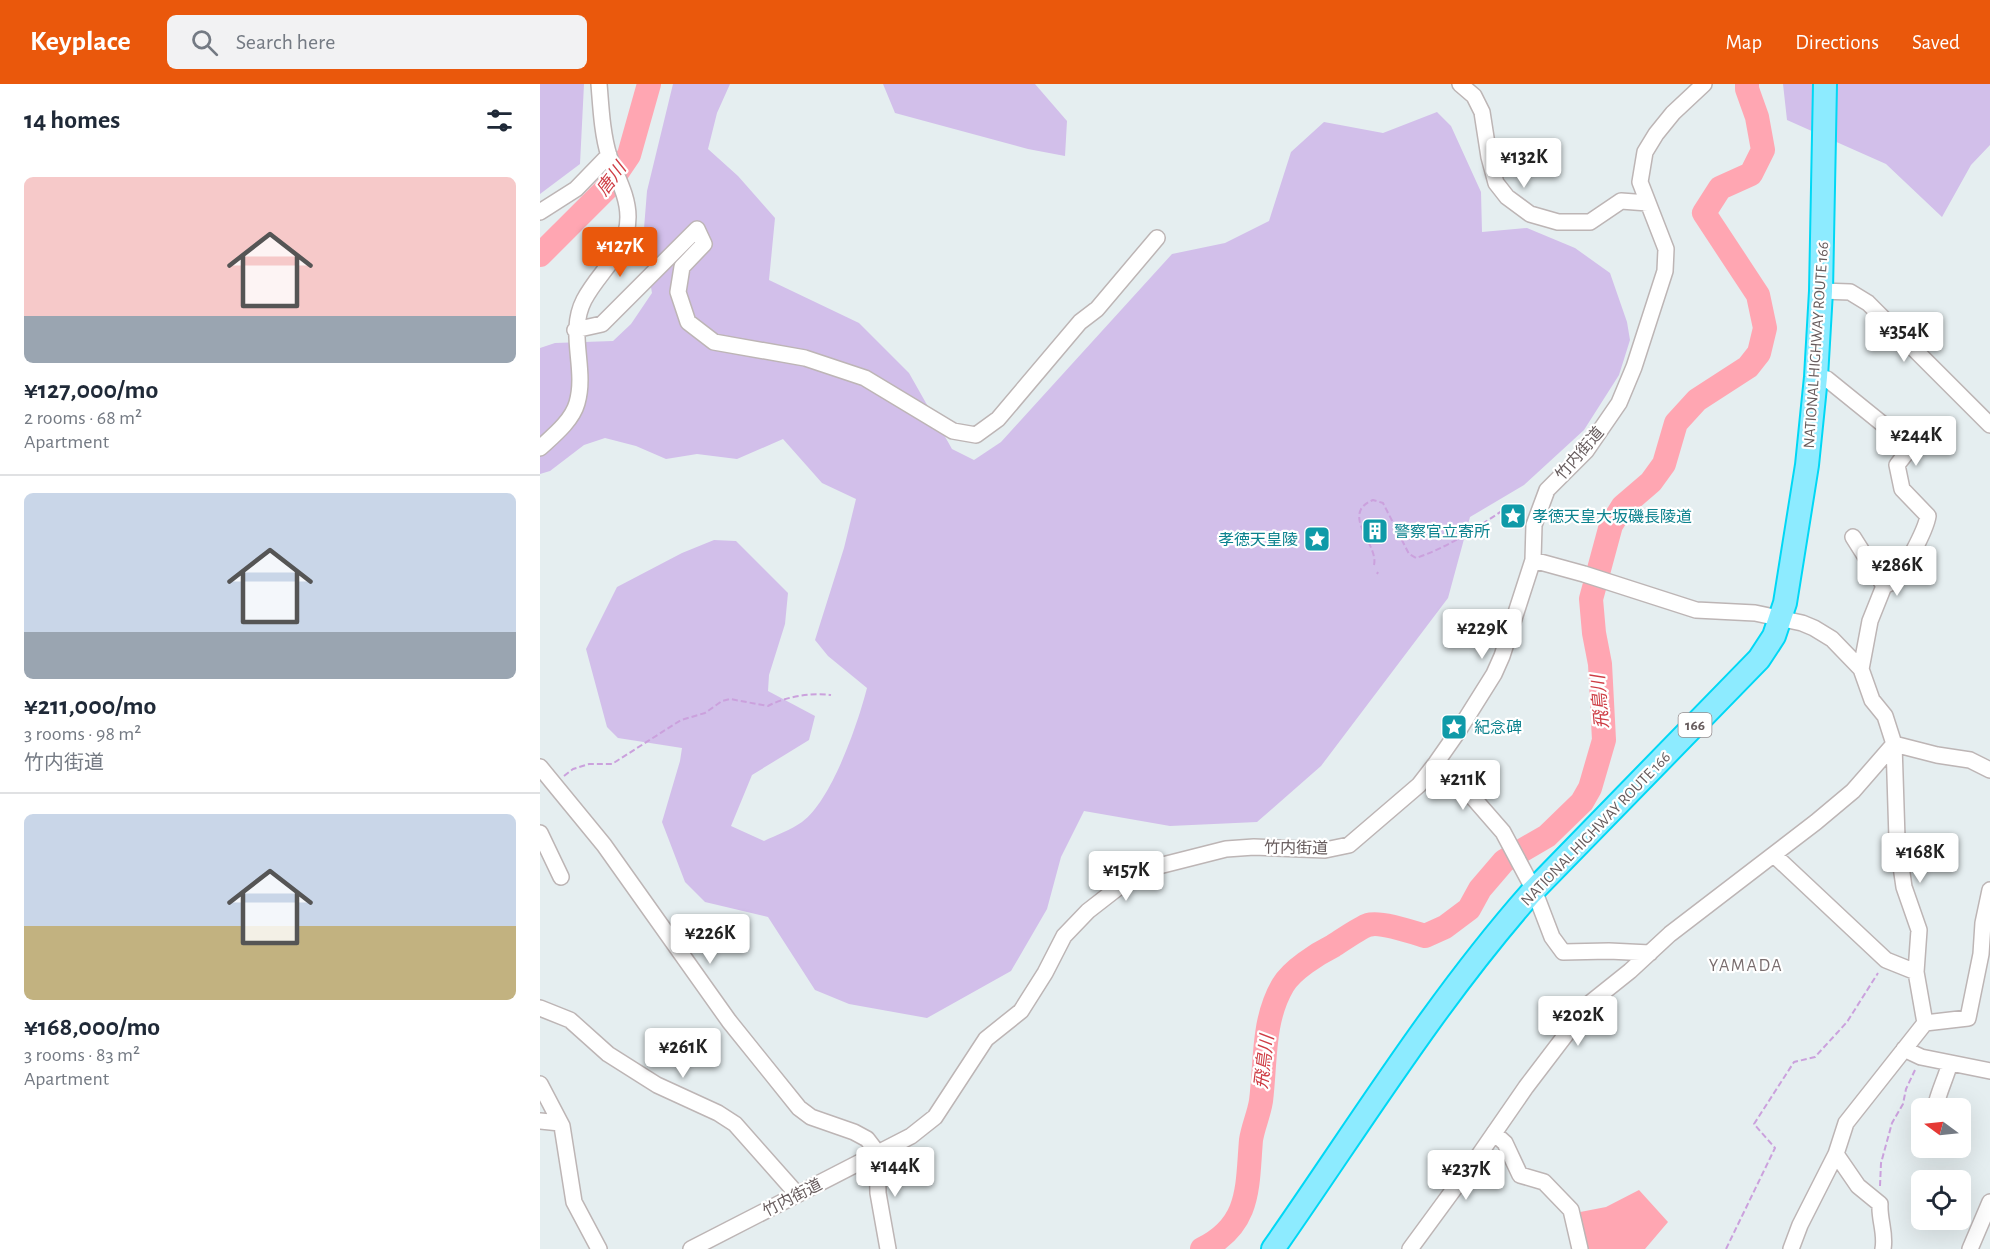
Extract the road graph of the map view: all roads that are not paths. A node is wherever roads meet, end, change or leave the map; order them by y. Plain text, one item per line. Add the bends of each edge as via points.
1 (599, 84) edge
2 (1460, 84) edge
3 (1704, 84) edge
4 (1825, 84) edge
5 (609, 155) junction
6 (1648, 203) junction
7 (540, 212) edge
8 (1157, 238) dead end
9 (1821, 291) junction
10 (575, 330) junction
11 (1816, 377) junction
12 (1990, 425) edge
13 (540, 448) edge
14 (1853, 537) dead end
15 (1533, 560) junction
16 (1884, 586) junction
17 (1780, 617) junction
18 (1861, 669) junction
19 (1894, 744) junction
20 (1436, 763) junction
21 (540, 767) edge
22 (1990, 770) edge
23 (541, 836) edge
24 (1774, 855) junction
25 (561, 877) dead end
26 (1534, 890) junction
27 (1990, 890) edge
28 (1650, 953) junction
29 (1916, 972) junction
30 (540, 1008) edge
31 (1925, 1023) junction
32 (1904, 1049) junction
33 (1950, 1063) junction
34 (1990, 1071) edge
35 (540, 1084) edge
36 (1937, 1098) edge
37 (540, 1121) edge
38 (560, 1123) junction
39 (1494, 1133) junction
40 (877, 1152) junction
41 (1836, 1154) junction
42 (797, 1194) junction
43 (1990, 1202) edge
44 (599, 1249) edge
45 (691, 1249) edge
46 (888, 1249) edge
47 (1273, 1249) edge
48 (1410, 1249) edge
49 (1580, 1249) edge
50 (1791, 1249) edge
51 (1883, 1249) edge
52 (1970, 1249) edge

1 - 5 street
2 - 6 street via 1474,96 1482,112 1496,183 1530,214 1558,222 1590,222 1621,201
3 - 6 street, 竹内街道 via 1673,113 1645,152 1640,182
4 - 9 highway, NATIONAL HIGHWAY ROUTE 166 / 166
5 - 7 street via 576,189
5 - 10 street via 625,198 627,231 619,251 584,300
6 - 15 street, 竹内街道 via 1666,249 1665,271 1619,403 1586,451 1547,490 1534,525
8 - 10 street via 998,419 976,435 953,431 865,378 805,358 714,342 688,321 678,292 682,267 704,244 697,229 602,324
9 - 11 highway, NATIONAL HIGHWAY ROUTE 166 / 166
9 - 12 street via 1850,292 1868,303
10 - 13 street via 577,404 565,423
11 - 16 street via 1827,379 1911,447 1897,465 1902,489 1928,516 1927,524 1894,581
11 - 17 highway, NATIONAL HIGHWAY ROUTE 166 / 166 via 1807,465
14 - 16 street
15 - 17 street via 1696,610
15 - 20 street, 竹内街道 via 1494,674
16 - 18 street via 1870,621
17 - 18 street via 1814,628 1832,639
17 - 26 highway, NATIONAL HIGHWAY ROUTE 166 / 166 via 1774,636 1759,659
18 - 19 street via 1872,700 1885,716
19 - 22 street via 1970,760
19 - 24 street via 1853,790
19 - 29 street via 1897,839 1904,887 1918,930
20 - 26 street via 1503,832
20 - 40 street, 竹内街道 via 1419,785 1349,845 1325,850 1226,849 1147,869 1124,883 1064,936 1021,1011 986,1039 935,1117 910,1136
21 - 40 street via 604,845 729,1021 799,1108 812,1118 867,1139
23 - 25 street
24 - 28 street
24 - 29 street via 1886,960
26 - 28 street via 1552,937 1563,952
26 - 47 highway, NATIONAL HIGHWAY ROUTE 166 / 166 via 1424,1027
27 - 31 street via 1968,1018
28 - 39 street via 1590,1003
29 - 31 street
30 - 42 street via 570,1020 608,1054 657,1085 735,1124
31 - 32 street
32 - 33 street
32 - 41 street via 1846,1123
33 - 34 street
33 - 36 street
35 - 38 street
37 - 38 street
38 - 44 street via 574,1202
39 - 48 street
39 - 49 street via 1505,1143 1520,1175 1544,1182 1571,1210
40 - 42 street, 竹内街道
40 - 46 street via 878,1193
41 - 50 street
41 - 51 street via 1858,1186 1880,1204
42 - 45 street, 竹内街道
43 - 52 street

